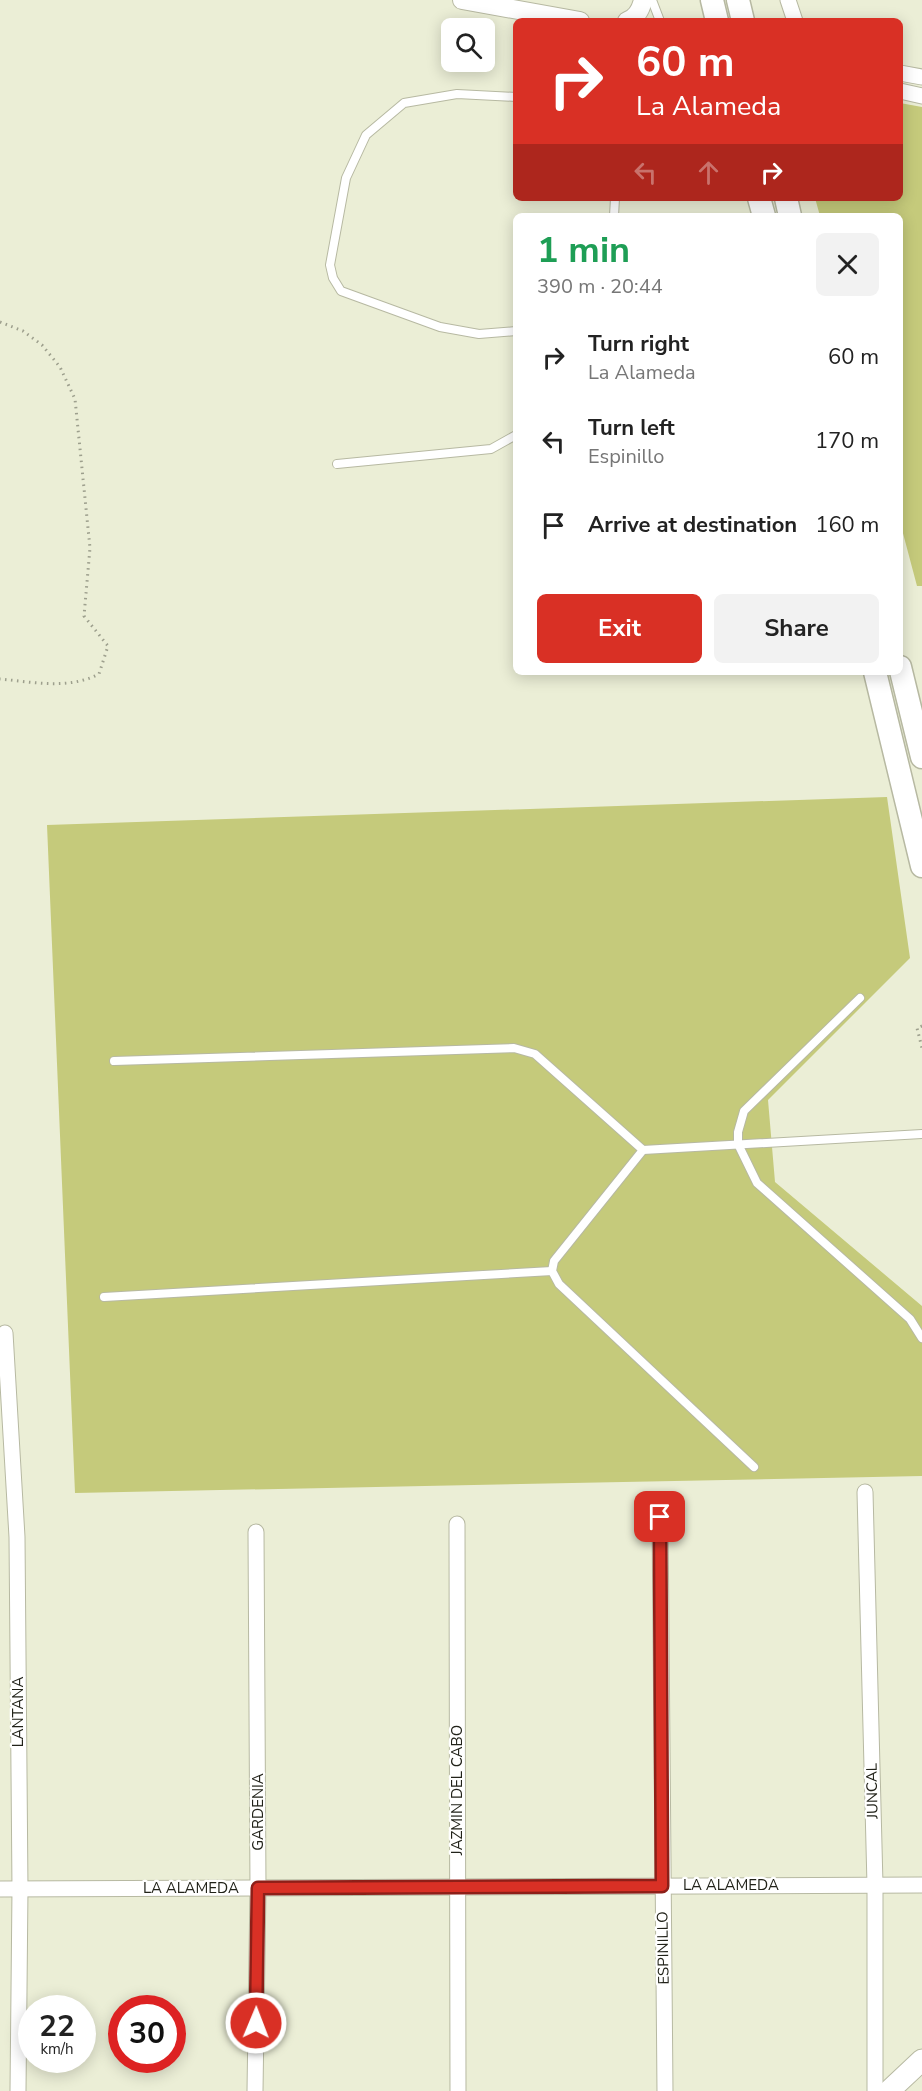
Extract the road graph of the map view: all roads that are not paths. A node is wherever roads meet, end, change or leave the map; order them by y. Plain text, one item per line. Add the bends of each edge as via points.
1 (462, 0) edge
2 (643, 0) edge
3 (652, 0) edge
4 (712, 0) edge
5 (738, 0) edge
6 (788, 0) edge
7 (563, 18) edge
8 (633, 18) edge
9 (659, 18) edge
10 (716, 18) edge
11 (742, 18) edge
12 (794, 18) edge
13 (903, 74) edge
14 (922, 77) edge
15 (903, 92) edge
16 (922, 96) edge
17 (513, 97) edge
18 (513, 331) edge
19 (513, 437) edge
20 (337, 464) dead end
21 (876, 675) edge
22 (902, 675) edge
23 (922, 757) edge
24 (922, 866) edge
25 (860, 998) dead end
26 (114, 1061) dead end
27 (922, 1134) edge
28 (738, 1144) junction
29 (643, 1150) junction
30 (552, 1271) junction
31 (104, 1297) dead end
32 (5, 1333) dead end
33 (922, 1338) edge
34 (754, 1467) dead end
35 (865, 1492) dead end
36 (660, 1517) dead end
37 (457, 1524) dead end
38 (256, 1532) dead end
39 (875, 1885) junction
40 (922, 1885) edge
41 (662, 1886) junction
42 (457, 1887) junction
43 (258, 1888) junction
44 (0, 1889) edge
45 (20, 1889) junction
46 (922, 2060) edge
47 (18, 2091) edge
48 (255, 2091) edge
49 (458, 2091) edge
50 (665, 2091) edge
51 (875, 2091) edge
52 (889, 2091) edge

1 - 7 street
2 - 8 street via 642,8
3 - 9 lane
4 - 10 main road
5 - 11 main road
6 - 12 street
13 - 14 street
15 - 16 street
17 - 18 lane via 457,94 404,103 366,135 346,178 330,265 341,291 440,327 479,334
19 - 20 lane via 491,449
21 - 24 main road
22 - 23 main road
25 - 28 lane via 744,1111
26 - 29 lane via 514,1048 535,1054
27 - 28 lane
28 - 29 lane
28 - 33 lane via 757,1183 910,1318
29 - 30 lane via 554,1261
30 - 31 lane
30 - 34 lane via 559,1284
32 - 45 street, LANTANA via 17,1537
35 - 39 street, JUNCAL
36 - 41 street, ESPINILLO
37 - 42 street, JAZMIN DEL CABO
38 - 43 street, GARDENIA
39 - 40 street, LA ALAMEDA
39 - 41 street, LA ALAMEDA
39 - 51 street, JUNCAL
41 - 42 street, LA ALAMEDA
41 - 50 street, ESPINILLO
42 - 43 street, LA ALAMEDA
42 - 49 street, JAZMIN DEL CABO
43 - 45 street, LA ALAMEDA
43 - 48 street, GARDENIA
44 - 45 street, LA ALAMEDA
45 - 47 street, LANTANA
46 - 52 main road

